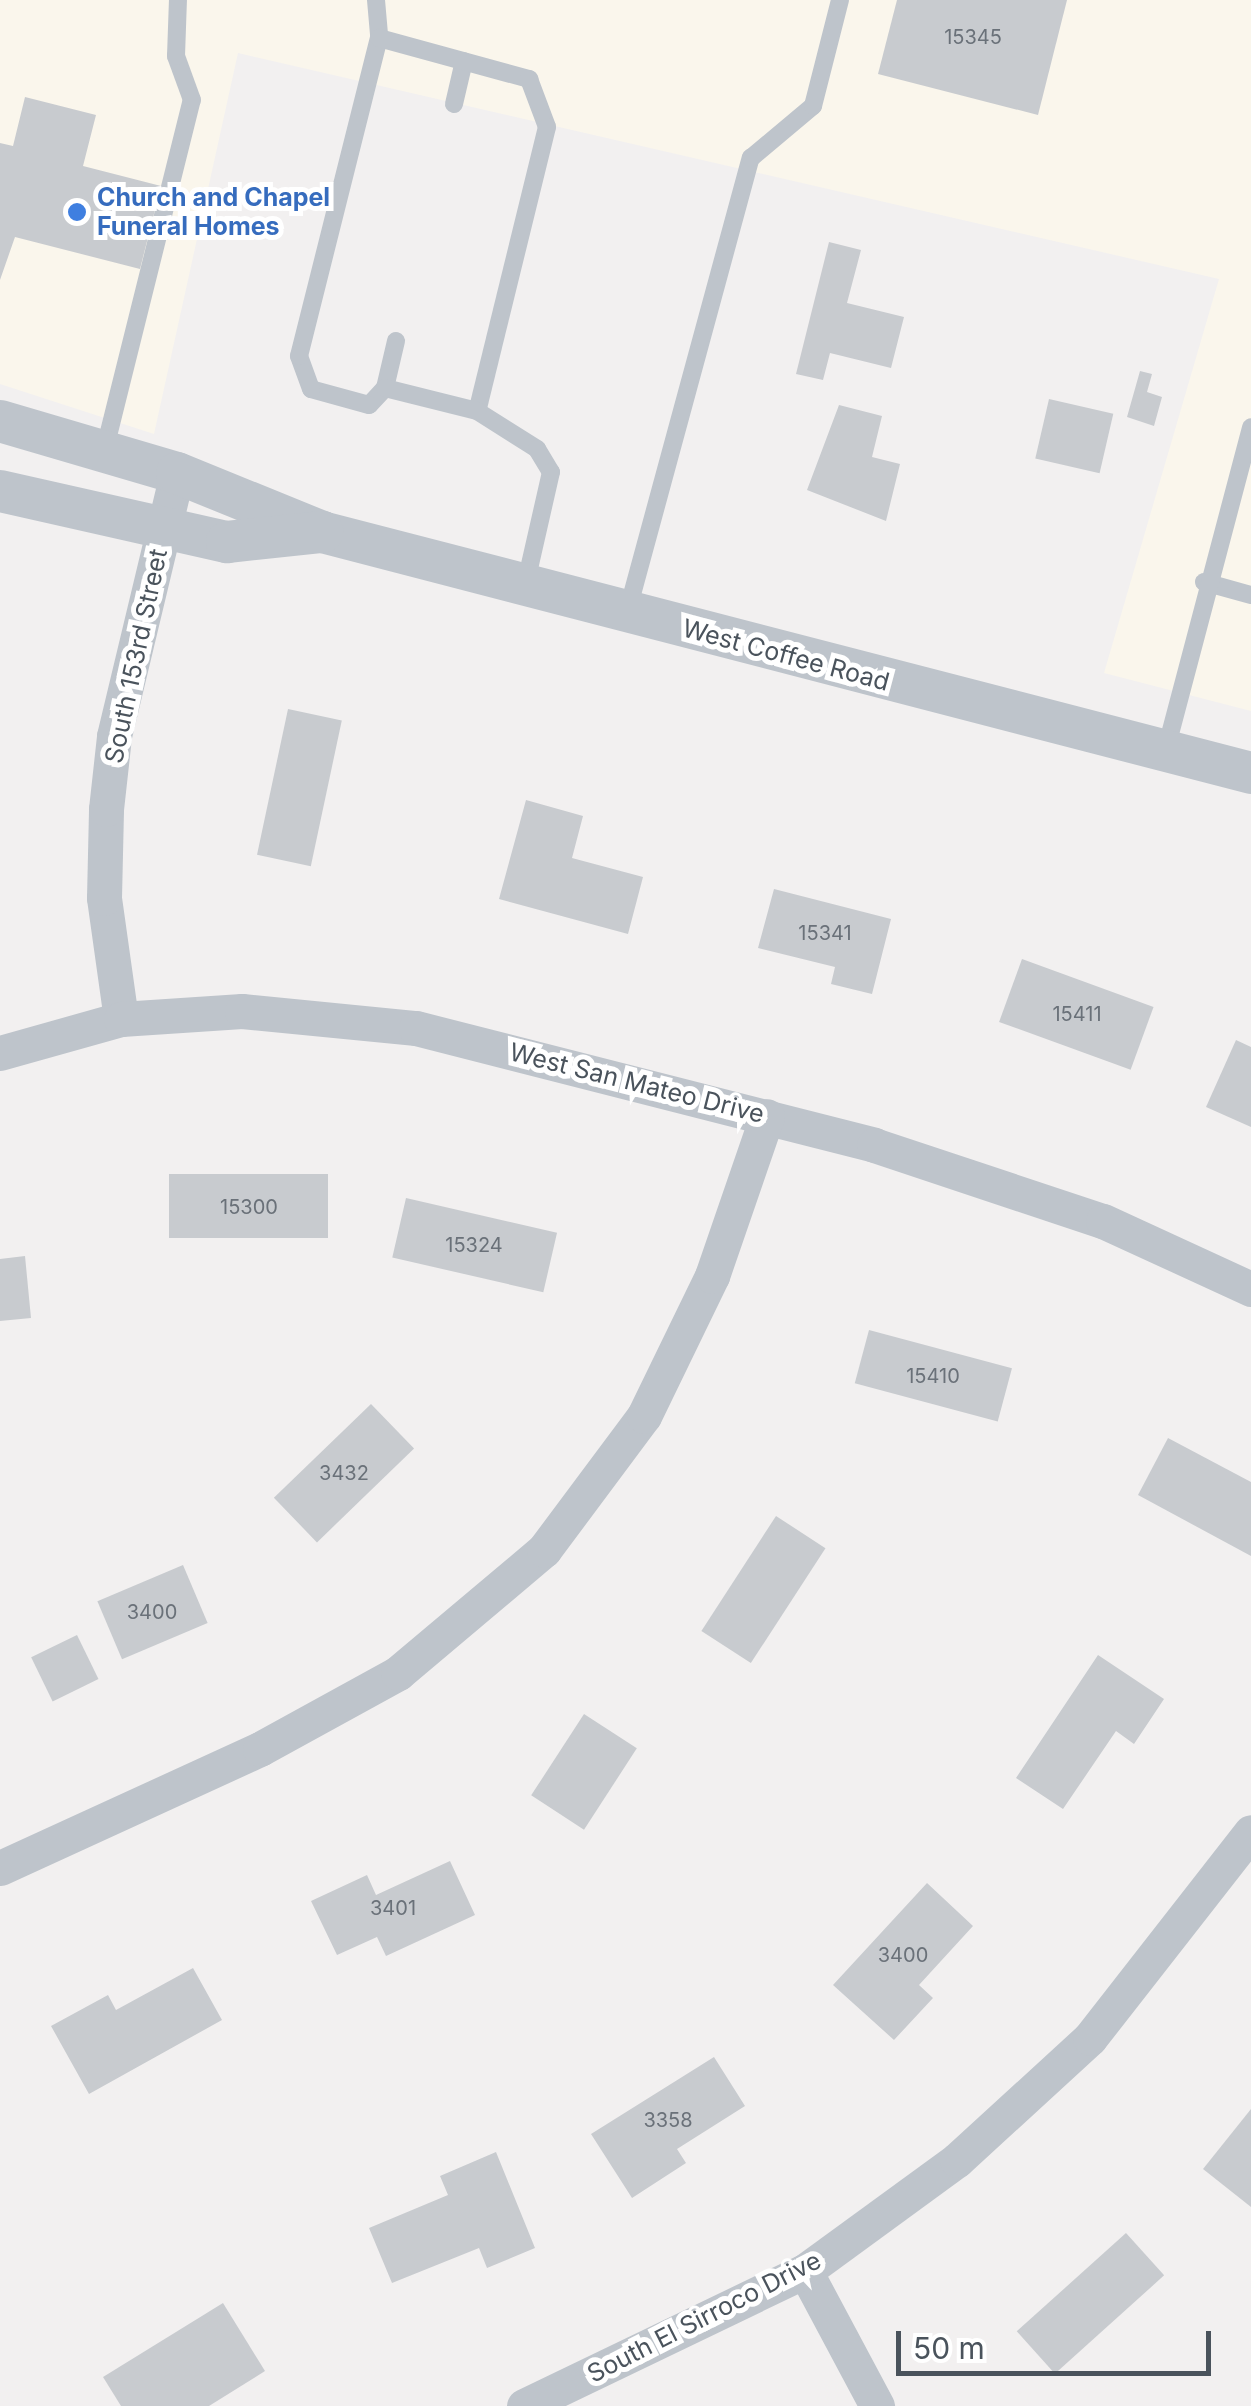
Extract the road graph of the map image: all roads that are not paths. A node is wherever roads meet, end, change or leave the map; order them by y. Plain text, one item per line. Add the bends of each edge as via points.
1 (178, 0) edge
2 (376, 0) edge
3 (840, 0) edge
4 (379, 38) junction
5 (464, 61) junction
6 (454, 104) dead end
7 (396, 341) dead end
8 (385, 388) junction
9 (477, 411) junction
10 (0, 421) edge
11 (1251, 427) edge
12 (104, 452) junction
13 (177, 473) junction
14 (0, 492) edge
15 (164, 531) junction
16 (322, 532) junction
17 (1204, 582) junction
18 (525, 586) junction
19 (1251, 595) edge
20 (626, 613) junction
21 (1165, 754) junction
22 (1251, 773) edge
23 (121, 1019) junction
24 (0, 1053) edge
25 (767, 1116) junction
26 (1251, 1288) edge
27 (1251, 1832) edge
28 (0, 1868) edge
29 (805, 2270) junction
30 (524, 2406) edge
31 (877, 2406) edge

1 - 12 lane via 176,56 192,100
2 - 4 lane
3 - 20 lane via 812,106 752,158
4 - 5 lane
4 - 8 lane via 300,356 311,389 369,405
5 - 6 lane
5 - 9 lane via 530,79 547,127
7 - 8 lane
8 - 9 lane
9 - 18 lane via 536,448 551,472
10 - 12 street, West Coffee Road
11 - 17 lane
12 - 13 street, West Coffee Road
13 - 15 street, South 153rd Street
13 - 16 street, West Coffee Road
14 - 15 street, West Coffee Road
15 - 16 street, West Coffee Road via 227,542
15 - 23 street, South 153rd Street via 106,809 104,898
16 - 18 street, West Coffee Road
17 - 19 lane
17 - 21 lane
18 - 20 street, West Coffee Road
20 - 21 street, West Coffee Road
21 - 22 street, West Coffee Road
23 - 24 street, West San Mateo Drive
23 - 25 street, West San Mateo Drive via 242,1011 416,1028
25 - 26 street, West San Mateo Drive via 1103,1221
25 - 28 street via 712,1276 644,1416 544,1550 398,1673 260,1749
27 - 29 street, South El Sirroco Drive via 1090,2038 957,2160
29 - 30 street, South El Sirroco Drive
29 - 31 street

